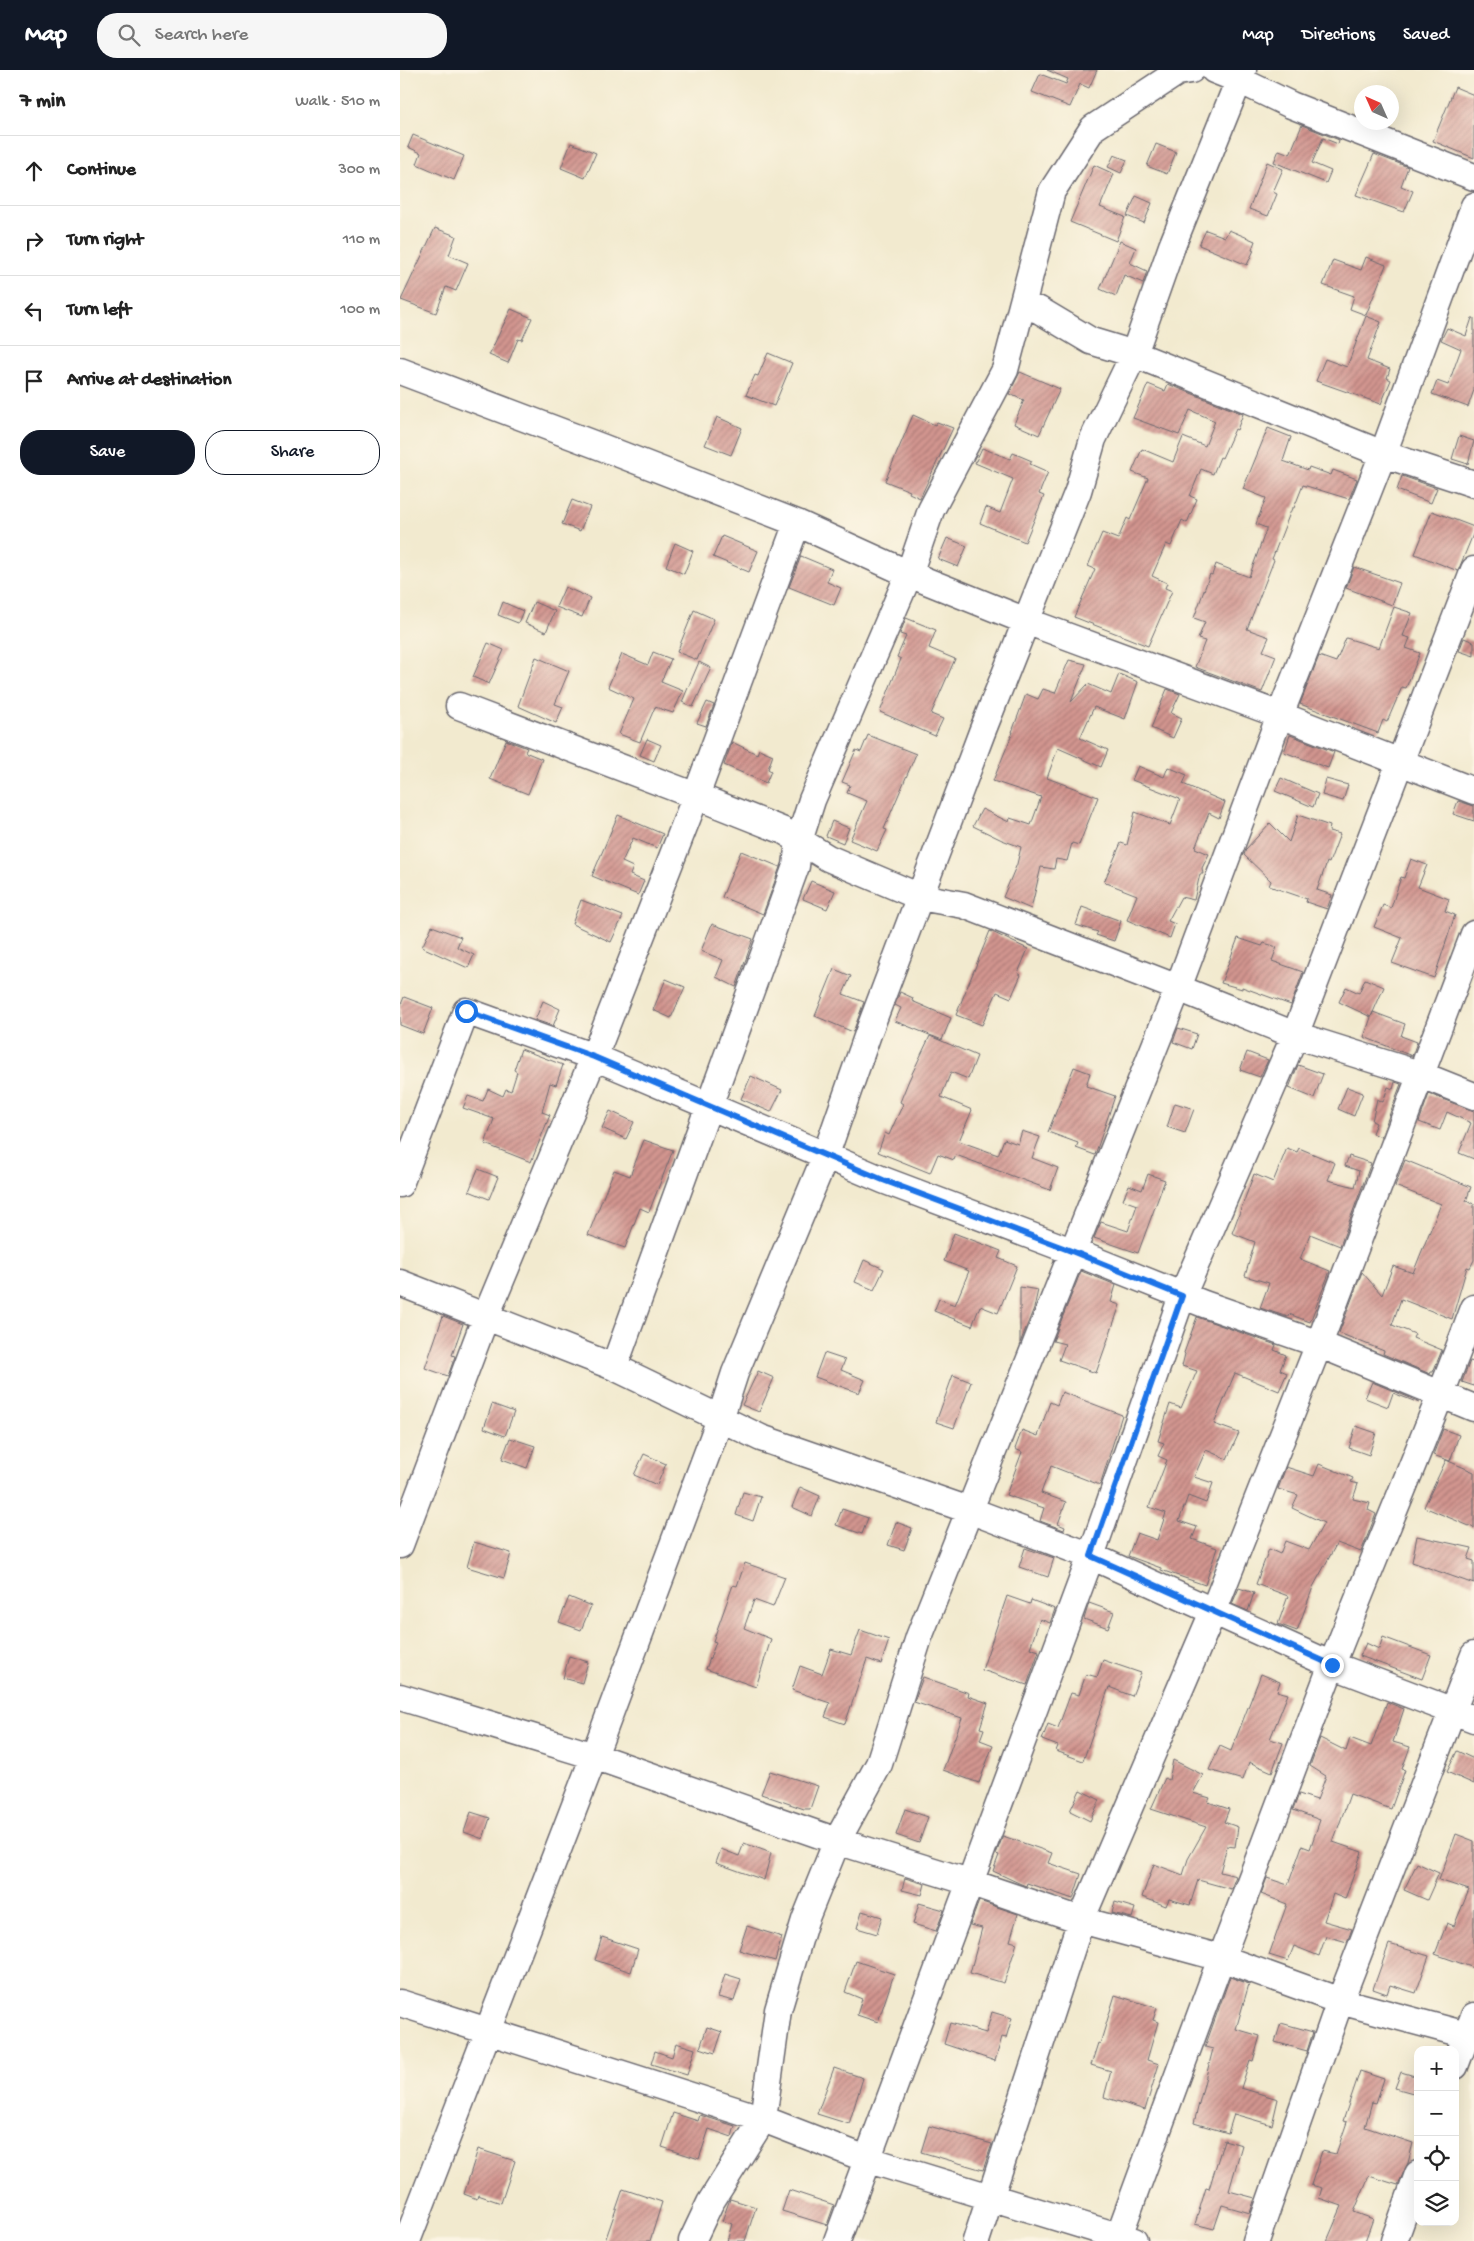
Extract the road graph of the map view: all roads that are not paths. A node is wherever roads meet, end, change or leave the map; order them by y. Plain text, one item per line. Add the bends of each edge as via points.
1 (1191, 70) edge
2 (1214, 70) edge
3 (1241, 75) edge
4 (1474, 177) edge
5 (1474, 206) edge
6 (1022, 305) junction
7 (1134, 354) junction
8 (400, 371) edge
9 (1383, 454) junction
10 (1474, 484) edge
11 (797, 524) junction
12 (1474, 570) edge
13 (909, 574) junction
14 (1026, 621) junction
15 (459, 706) dead end
16 (1280, 715) junction
17 (1398, 763) junction
18 (1474, 791) edge
19 (696, 796) junction
20 (799, 841) junction
21 (920, 897) junction
22 (1474, 934) edge
23 (1178, 988) junction
24 (1295, 1035) junction
25 (594, 1057) junction
26 (1419, 1074) junction
27 (1474, 1096) edge
28 (708, 1106) junction
29 (825, 1157) junction
30 (400, 1184) edge
31 (1074, 1252) junction
32 (400, 1283) edge
33 (1182, 1296) junction
34 (1474, 1308) edge
35 (486, 1316) junction
36 (1319, 1344) junction
37 (614, 1366) junction
38 (1441, 1395) junction
39 (1474, 1408) edge
40 (720, 1419) junction
41 (969, 1510) junction
42 (400, 1545) edge
43 (1091, 1556) junction
44 (1213, 1612) junction
45 (1474, 1655) edge
46 (1332, 1665) junction
47 (400, 1697) edge
48 (1463, 1715) edge
49 (594, 1756) junction
50 (837, 1841) junction
51 (969, 1882) junction
52 (1081, 1920) junction
53 (1221, 1958) junction
54 (1340, 2000) junction
55 (400, 2003) edge
56 (1471, 2029) edge
57 (488, 2032) junction
58 (1459, 2057) edge
59 (763, 2119) junction
60 (869, 2160) junction
61 (1415, 2181) edge
62 (992, 2196) junction
63 (1124, 2239) edge
64 (407, 2241) edge
65 (692, 2241) edge
66 (837, 2241) edge
67 (976, 2241) edge
68 (1256, 2241) edge
69 (1394, 2241) edge

1 - 6 street via 1178,72 1093,128 1052,191
2 - 3 street
3 - 4 street via 1291,105
3 - 7 street via 1172,246
5 - 9 street
6 - 7 street via 1039,310 1091,341
6 - 13 street via 1005,370 931,510
7 - 9 street
7 - 14 street via 1094,439 1078,491
8 - 11 street
9 - 10 street
9 - 16 street
11 - 13 street
11 - 19 street
12 - 17 street
13 - 14 street
13 - 20 street via 812,800
14 - 16 street
14 - 21 street
15 - 19 street
16 - 17 street
16 - 23 street
17 - 18 street
17 - 24 street
19 - 20 street via 784,831
19 - 25 street
20 - 21 street via 828,858
20 - 28 street via 796,866
21 - 23 street via 964,906
21 - 29 street
22 - 26 street
23 - 24 street
23 - 31 street
24 - 26 street
24 - 33 street
25 - 28 street
25 - 30 street via 466,1011
25 - 35 street
26 - 27 street
26 - 36 street
28 - 29 street
28 - 37 street
29 - 31 street
29 - 40 street via 735,1373
31 - 33 street
31 - 41 street
32 - 35 street
33 - 36 street
33 - 43 street
34 - 38 street
35 - 37 street
35 - 42 street
36 - 38 street
36 - 44 street
37 - 40 street
38 - 39 street
38 - 46 street
40 - 41 street via 761,1438
40 - 49 street
41 - 43 street
41 - 50 street via 919,1637 880,1764
43 - 44 street
43 - 51 street
44 - 46 street
44 - 52 street
45 - 48 street
46 - 48 street
46 - 53 street
47 - 49 street
48 - 54 street
49 - 50 street
49 - 57 street
50 - 51 street
50 - 59 street via 805,1920 778,2010
51 - 52 street
51 - 60 street
52 - 53 street
52 - 62 street
53 - 54 street
53 - 63 street
54 - 56 street
54 - 68 street
55 - 57 street
56 - 58 street
57 - 59 street
57 - 64 street
59 - 60 street
59 - 65 street via 710,2204
60 - 62 street
60 - 66 street
61 - 69 street
62 - 63 street
62 - 67 street

